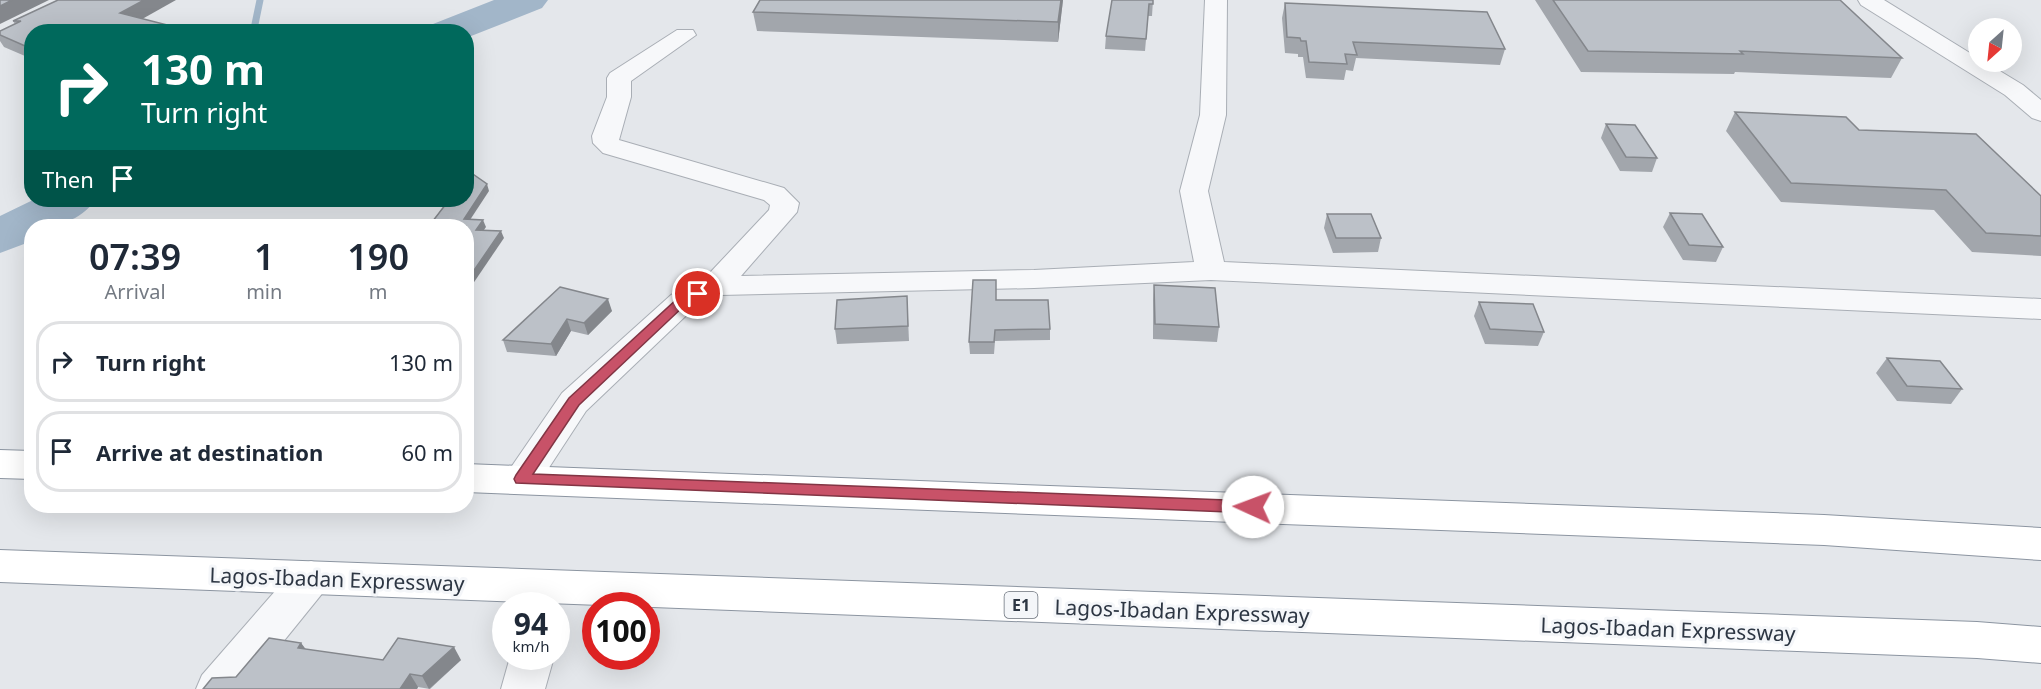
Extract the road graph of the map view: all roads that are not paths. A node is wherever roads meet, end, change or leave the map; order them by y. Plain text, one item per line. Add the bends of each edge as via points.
1 (1216, 0) edge
2 (1869, 0) edge
3 (685, 35) dead end
4 (2041, 113) edge
5 (1211, 271) junction
6 (715, 286) junction
7 (2041, 309) edge
8 (0, 464) edge
9 (24, 465) edge
10 (474, 478) edge
11 (522, 479) junction
12 (2041, 544) edge
13 (0, 566) edge
14 (311, 578) junction
15 (492, 592) edge
16 (570, 598) edge
17 (2041, 645) edge
18 (529, 670) edge
19 (218, 689) edge
20 (524, 689) edge

1 - 5 street via 1213,115 1194,192
2 - 4 street via 2014,90
3 - 6 street via 619,78 619,97 605,136 612,147 774,194 785,203 783,212
5 - 6 street
5 - 7 street
6 - 11 street via 682,302 574,402
8 - 9 highway
10 - 11 highway
11 - 12 highway via 1824,530
13 - 14 highway, Lagos-Ibadan Expressway / E1
14 - 15 highway, Lagos-Ibadan Expressway / E1
14 - 19 street
16 - 17 highway, Lagos-Ibadan Expressway / E1
18 - 20 street

